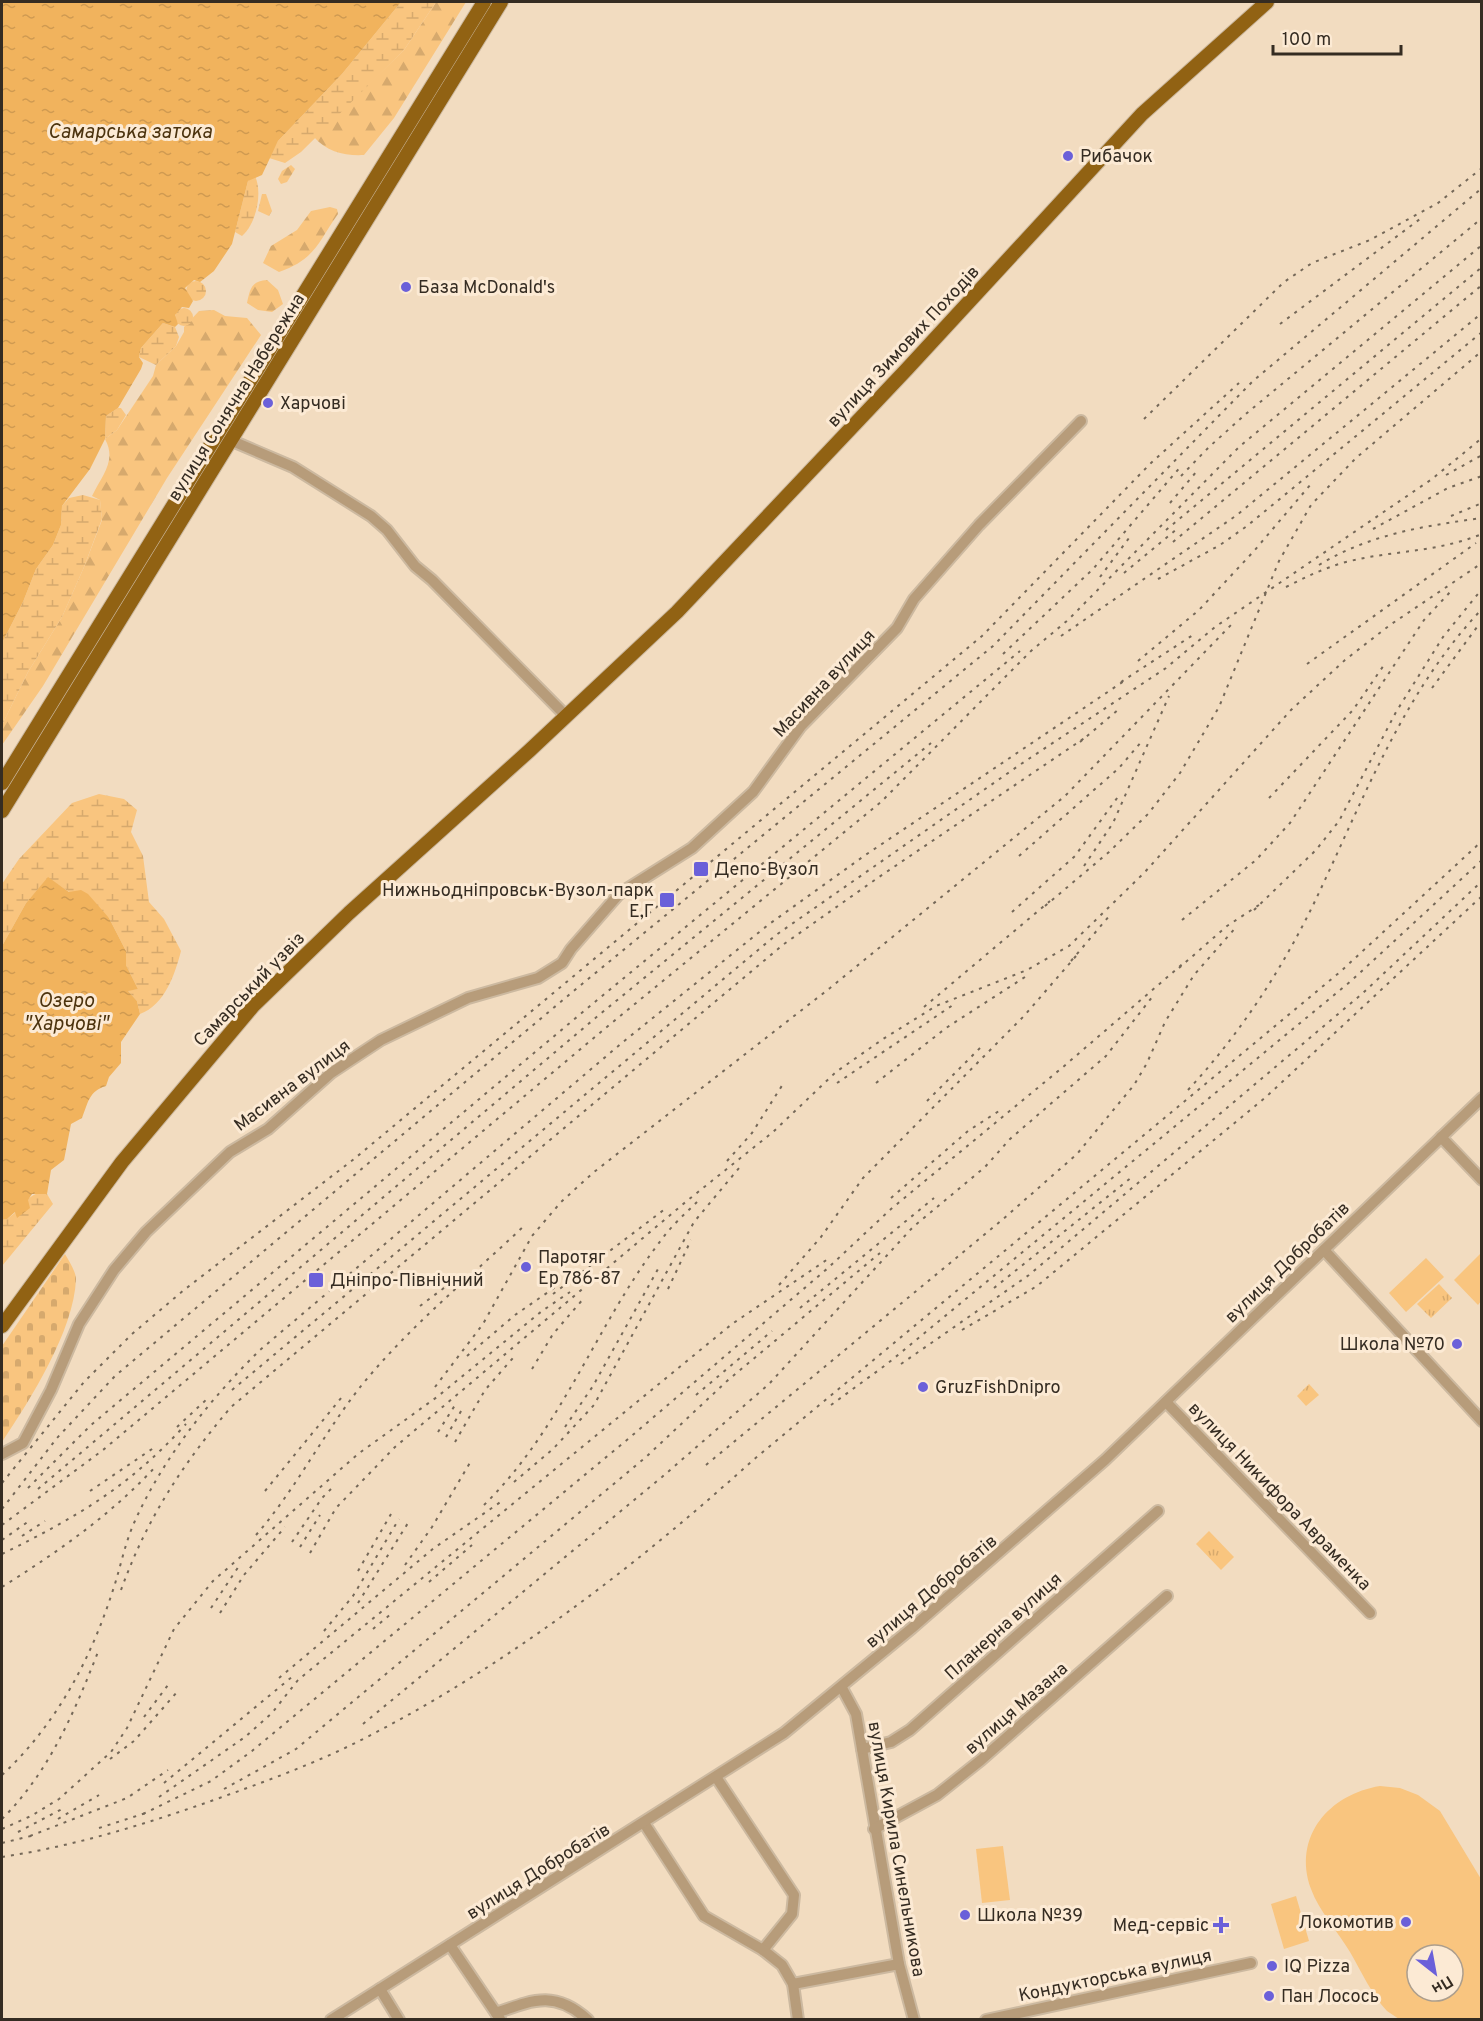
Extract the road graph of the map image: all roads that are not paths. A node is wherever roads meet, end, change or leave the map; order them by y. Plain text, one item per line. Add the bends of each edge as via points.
1 (483, 2) edge
2 (501, 2) edge
3 (1267, 2) edge
4 (1082, 421) dead end
5 (230, 440) junction
6 (566, 716) junction
7 (2, 783) edge
8 (2, 811) edge
9 (1482, 1098) edge
10 (1441, 1137) junction
11 (1482, 1180) edge
12 (1324, 1250) junction
13 (2, 1326) edge
14 (1166, 1402) junction
15 (1482, 1421) edge
16 (2, 1454) edge
17 (1158, 1511) dead end
18 (1167, 1596) dead end
19 (1370, 1613) dead end
20 (842, 1688) junction
21 (862, 1749) junction
22 (716, 1777) junction
23 (644, 1823) junction
24 (874, 1829) junction
25 (450, 1945) junction
26 (763, 1950) junction
27 (1251, 1963) dead end
28 (899, 1964) junction
29 (793, 1984) junction
30 (380, 1989) junction
31 (498, 2016) edge
32 (331, 2019) edge
33 (399, 2019) edge
34 (588, 2019) edge
35 (798, 2019) edge
36 (914, 2019) edge
37 (986, 2019) edge

1 - 7 main road, вулиця Сонячна Набережна
2 - 5 main road, вулиця Сонячна Набережна
3 - 6 main road, вулиця Зимових Походів via 1142,114 709,580
4 - 16 street, Масивна вулиця via 972,533 914,599 897,628 801,726 753,792 692,848 619,894 562,963 538,978 468,998 381,1040 331,1073 268,1129 230,1152 146,1232 114,1270 79,1324 51,1390 22,1443
5 - 6 street via 292,467 371,516 415,566
5 - 8 main road, вулиця Сонячна Набережна
6 - 13 main road, Самарський узвіз via 253,1006 122,1162
9 - 10 street, вулиця Добробатів
10 - 11 street
10 - 12 street, вулиця Добробатів
12 - 14 street, вулиця Добробатів
12 - 15 street
14 - 19 street, вулиця Никифора Авраменка
14 - 20 street, вулиця Добробатів via 1042,1518
17 - 21 street, Планерна вулиця via 910,1730 900,1738
18 - 24 street, вулиця Мазана via 964,1774 937,1795
20 - 21 street, вулиця Кирила Синельникова via 856,1714
20 - 22 street, вулиця Добробатів via 784,1733
21 - 24 street, вулиця Кирила Синельникова
22 - 23 street, вулиця Добробатів
22 - 26 street via 794,1895 792,1914
23 - 25 street, вулиця Добробатів
23 - 26 street via 704,1916
24 - 28 street, вулиця Кирила Синельникова
25 - 30 street, вулиця Добробатів
25 - 31 street
26 - 29 street via 782,1965
27 - 37 street, Кондукторська вулиця
28 - 29 street
28 - 36 street, вулиця Кирила Синельникова
29 - 35 street
30 - 32 street, вулиця Добробатів
30 - 33 street
31 - 34 street via 541,1999 577,2009

